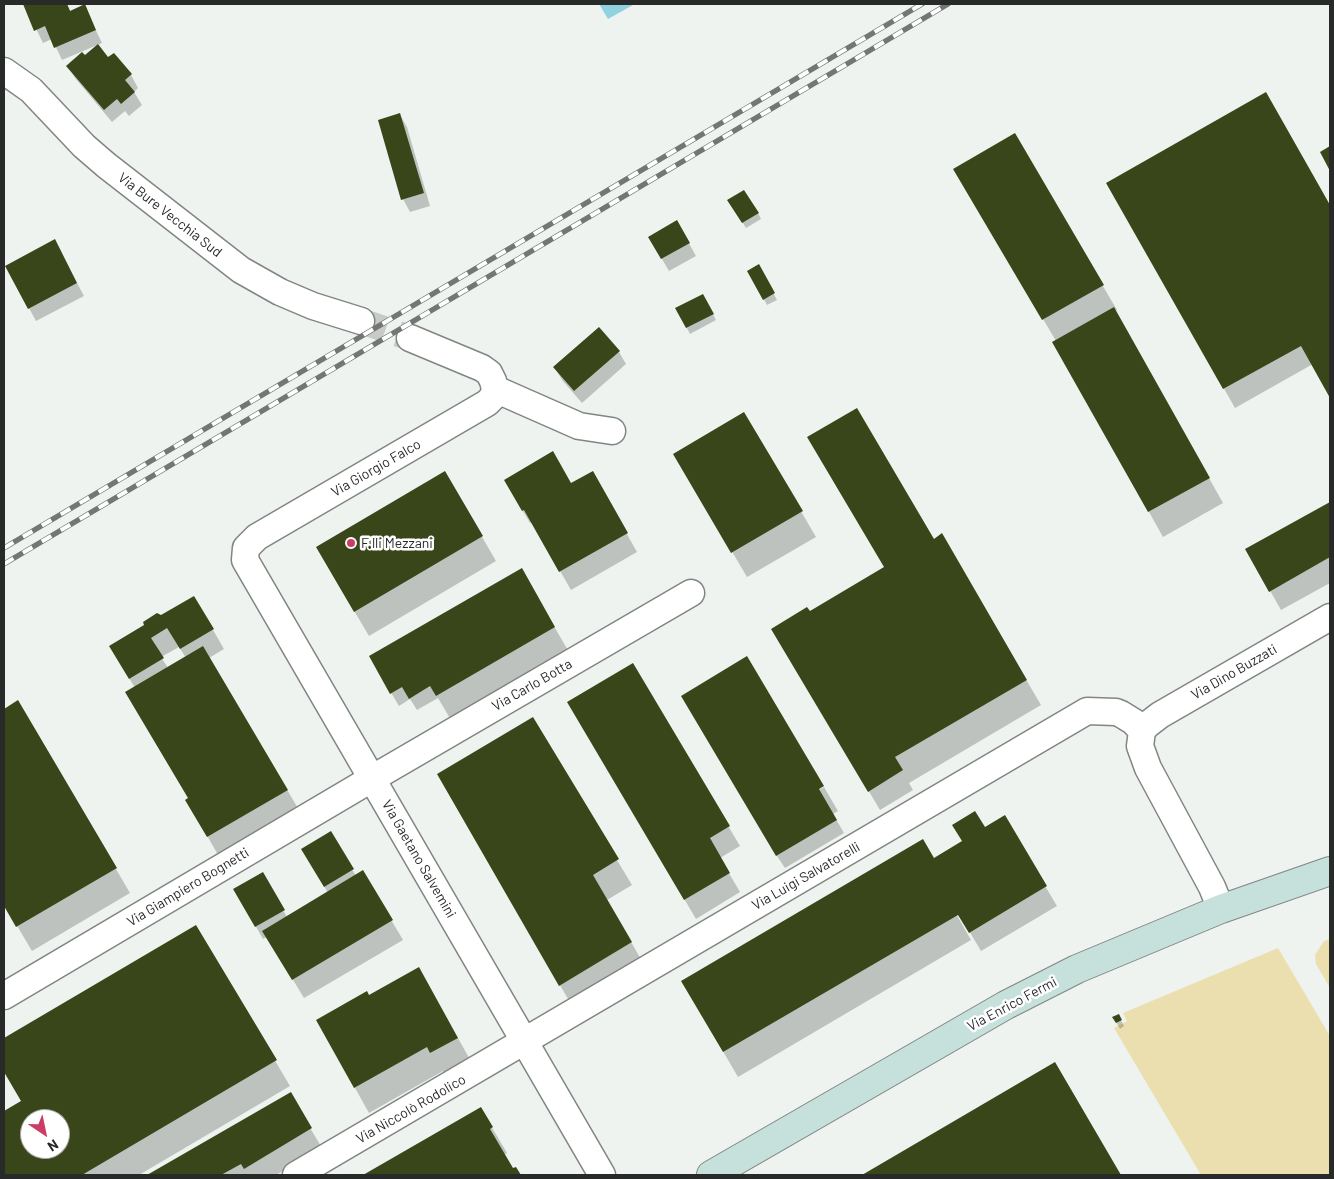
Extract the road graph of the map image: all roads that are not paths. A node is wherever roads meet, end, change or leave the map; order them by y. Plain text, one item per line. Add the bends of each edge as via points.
1 (4, 71) edge
2 (361, 320) tunnel mouth
3 (410, 338) tunnel mouth
4 (495, 389) junction
5 (612, 431) dead end
6 (250, 542) joint
7 (691, 593) dead end
8 (1330, 617) edge
9 (1142, 731) junction
10 (373, 778) junction
11 (1330, 871) edge
12 (1221, 909) junction
13 (4, 996) edge
14 (525, 1042) junction
15 (296, 1175) edge
16 (602, 1175) edge
17 (711, 1175) edge

1 - 2 street, Via Bure Vecchia Sud via 31,90 106,165 241,270 280,292
3 - 4 street via 482,368 494,381
4 - 5 street via 579,426
4 - 6 street, Via Giorgio Falco via 487,403
6 - 10 street, Via Gaetano Salvemini via 245,554 248,566
7 - 10 street, Via Carlo Botta
8 - 9 street, Via Dino Buzzati via 1160,715
9 - 12 street via 1140,746 1143,755
9 - 14 street, Via Luigi Salvatorelli via 1134,722 1116,712 1087,711
10 - 13 street, Via Giampiero Bognetti
10 - 14 street, Via Gaetano Salvemini
11 - 12 street, Via Enrico Fermi
12 - 17 street, Via Enrico Fermi via 1077,969 1006,1005
14 - 15 street, Via Niccolò Rodolico
14 - 16 street, Via Gaetano Salvemini

